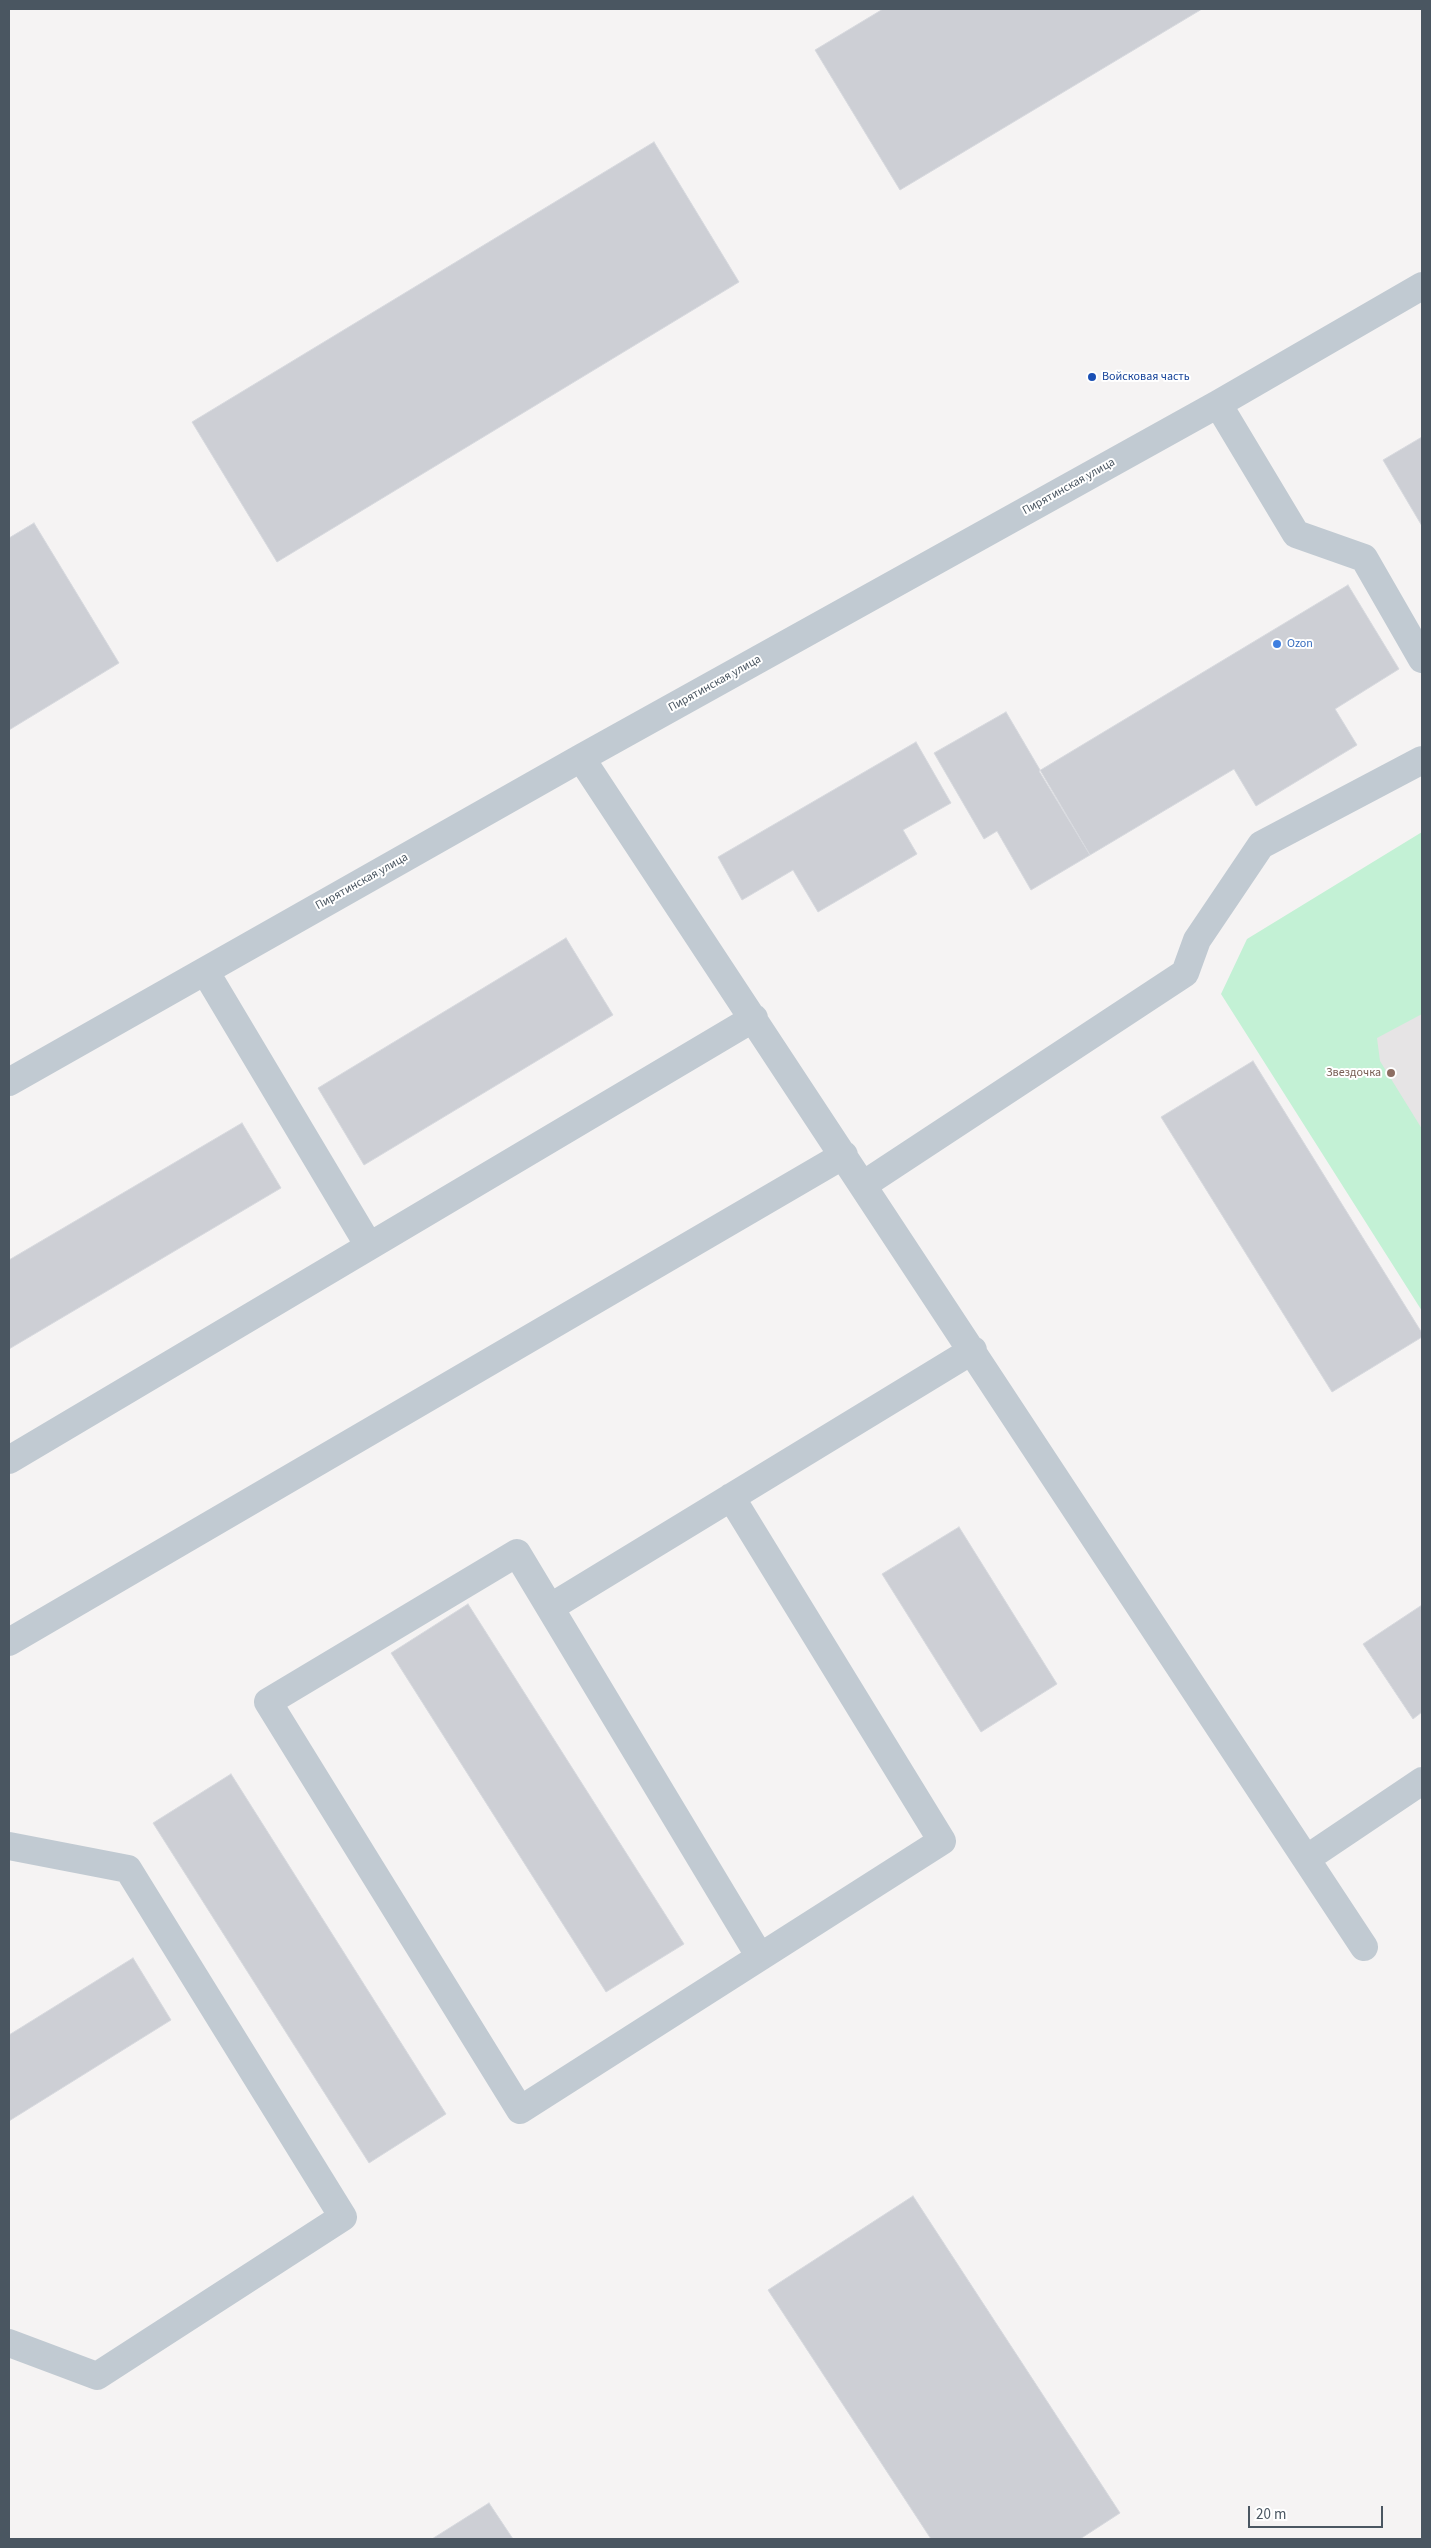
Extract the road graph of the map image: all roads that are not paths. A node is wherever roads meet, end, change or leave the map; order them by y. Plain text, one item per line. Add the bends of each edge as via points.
1 (1422, 286) edge
2 (1218, 404) junction
3 (1422, 659) edge
4 (581, 758) junction
5 (1422, 760) edge
6 (205, 971) junction
7 (754, 1018) junction
8 (9, 1082) edge
9 (844, 1155) junction
10 (863, 1185) junction
11 (369, 1246) junction
12 (973, 1350) junction
13 (9, 1460) edge
14 (731, 1497) junction
15 (551, 1607) junction
16 (9, 1642) edge
17 (1422, 1781) edge
18 (9, 1846) edge
19 (1306, 1859) junction
20 (1364, 1947) dead end
21 (760, 1957) junction
22 (9, 2343) edge

1 - 2 street, Пирятинская улица
2 - 3 street via 1296,534 1364,558
2 - 4 street, Пирятинская улица
4 - 6 street, Пирятинская улица
4 - 7 street
5 - 10 street via 1261,845 1198,940 1185,973
6 - 8 street, Пирятинская улица
6 - 11 street
7 - 9 street
7 - 11 street
9 - 10 street
9 - 16 street
10 - 12 street
11 - 13 street
12 - 14 street
12 - 19 street
14 - 15 street
14 - 21 street via 942,1841
15 - 21 street
15 - 21 street via 517,1552 268,1702 520,2110
17 - 19 street
18 - 22 street via 128,1869 343,2217 97,2376
19 - 20 street

